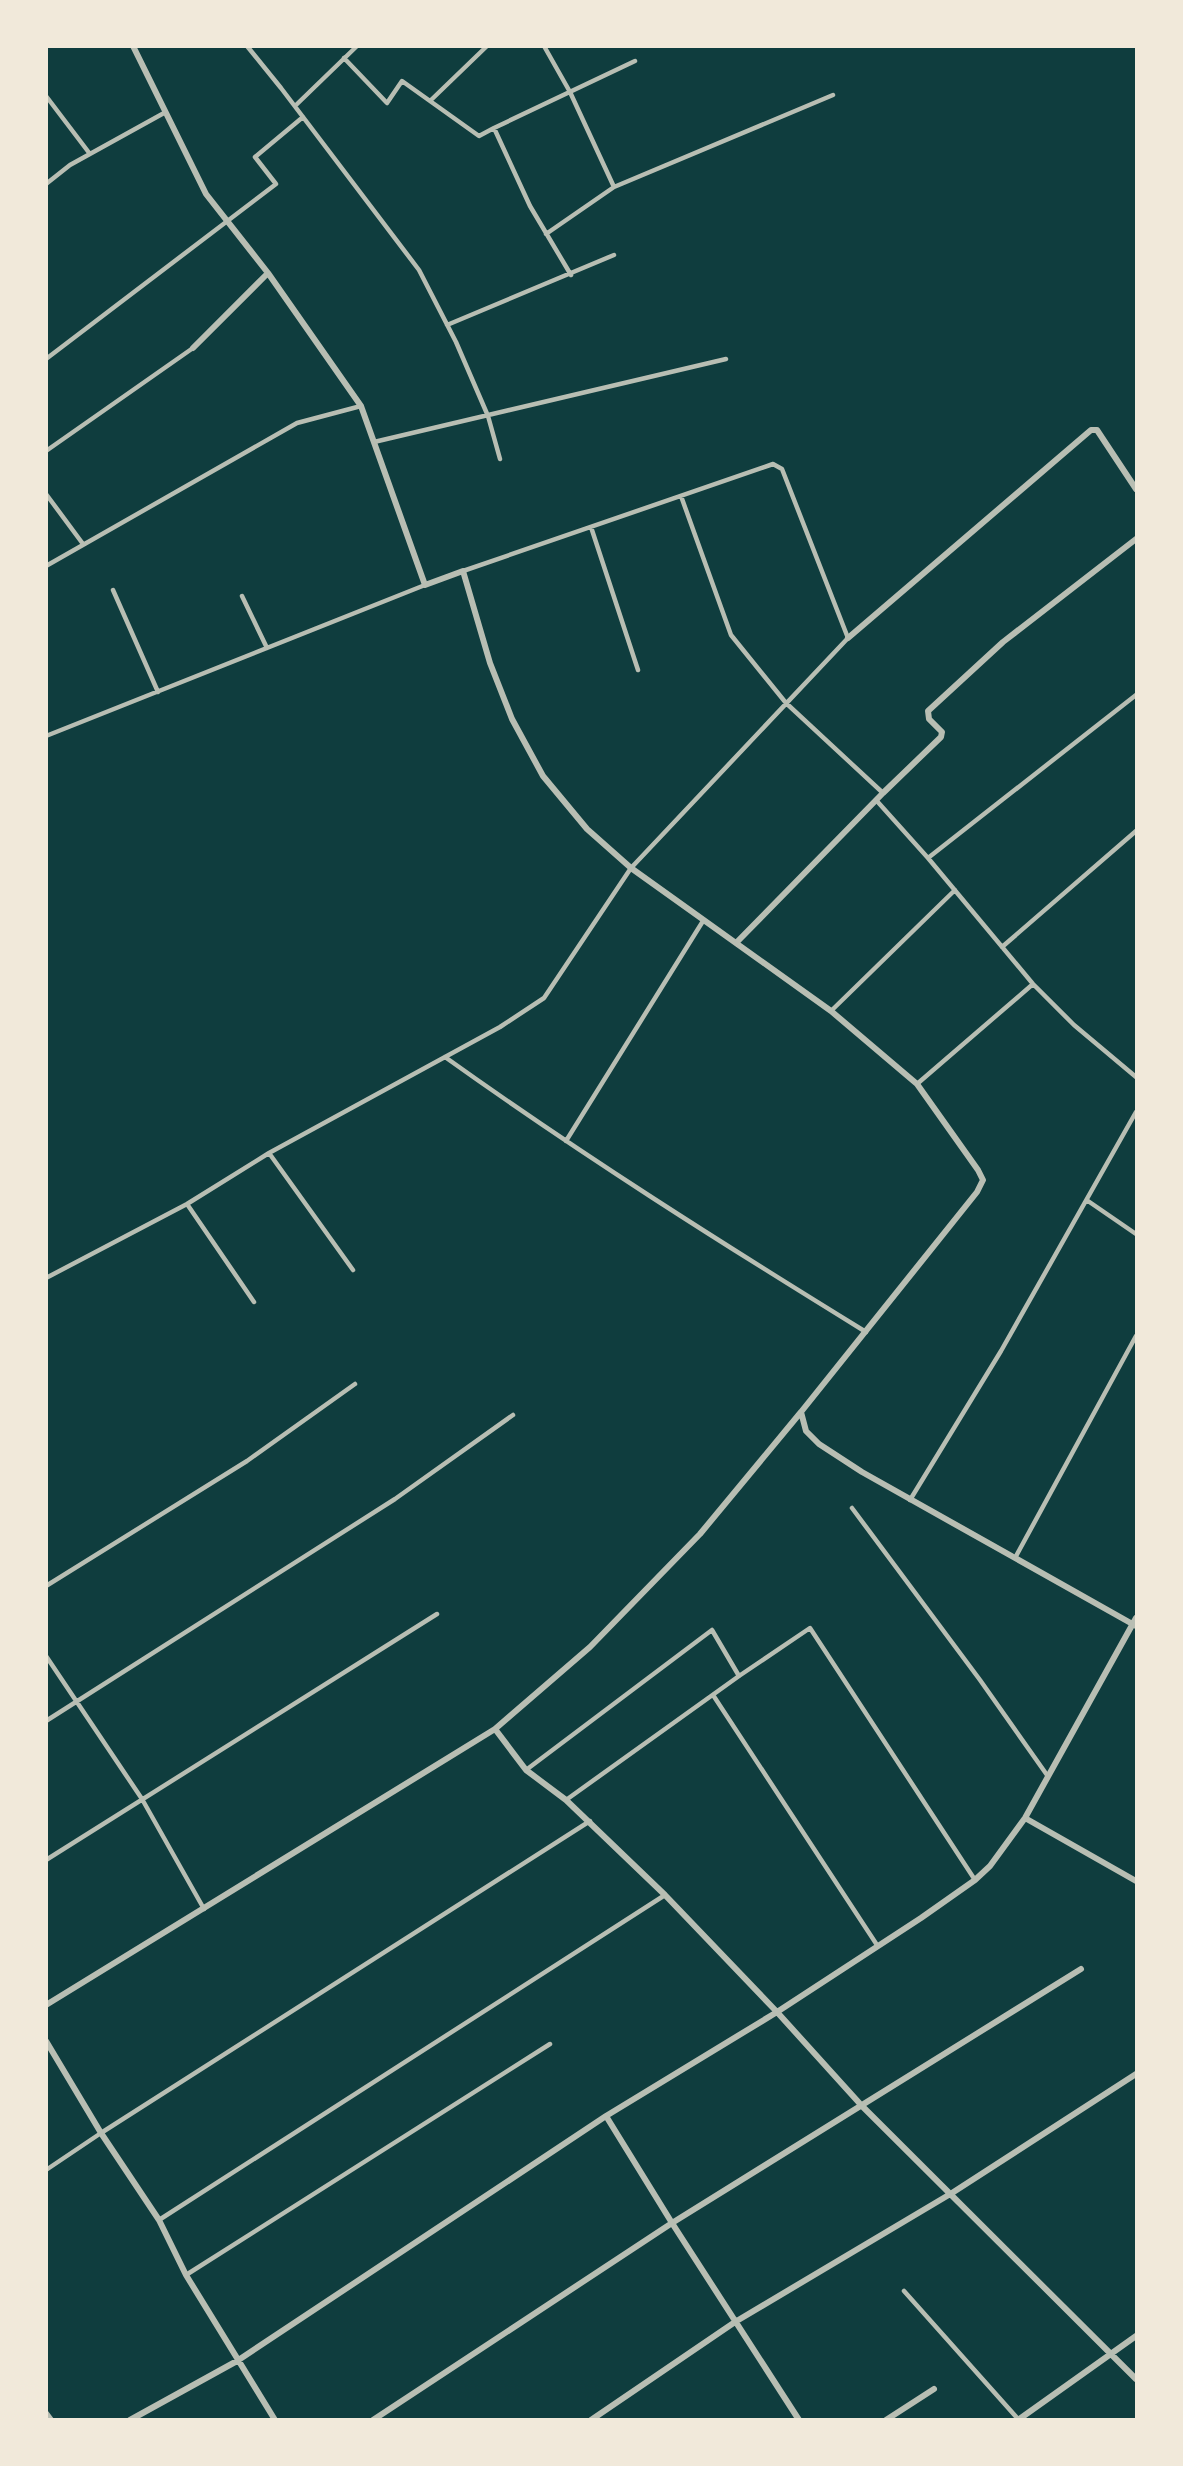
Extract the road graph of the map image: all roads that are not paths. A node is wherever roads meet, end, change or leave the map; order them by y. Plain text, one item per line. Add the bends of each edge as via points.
1 (133, 46) edge
2 (247, 46) edge
3 (357, 46) edge
4 (487, 46) edge
5 (544, 46) edge
6 (344, 58) junction
7 (635, 62) dead end
8 (570, 92) junction
9 (833, 95) dead end
10 (46, 96) edge
11 (430, 101) junction
12 (295, 106) junction
13 (165, 113) junction
14 (303, 117) junction
15 (494, 128) junction
16 (90, 154) junction
17 (46, 184) edge
18 (614, 186) junction
19 (228, 222) junction
20 (546, 234) junction
21 (614, 255) dead end
22 (268, 273) junction
23 (571, 275) junction
24 (447, 325) junction
25 (193, 348) joint
26 (46, 359) edge
27 (726, 359) dead end
28 (361, 406) junction
29 (488, 416) junction
30 (374, 442) junction
31 (46, 451) edge
32 (500, 459) dead end
33 (1137, 489) edge
34 (46, 495) edge
35 (681, 496) junction
36 (591, 527) junction
37 (1137, 539) edge
38 (83, 544) junction
39 (46, 566) edge
40 (463, 571) junction
41 (424, 585) junction
42 (113, 590) dead end
43 (242, 596) dead end
44 (848, 638) junction
45 (267, 648) junction
46 (638, 670) dead end
47 (158, 692) junction
48 (1137, 695) edge
49 (786, 703) junction
50 (46, 736) edge
51 (883, 793) junction
52 (876, 800) junction
53 (1137, 831) edge
54 (928, 858) junction
55 (631, 868) junction
56 (955, 890) junction
57 (703, 921) junction
58 (736, 943) junction
59 (1002, 946) junction
60 (1033, 984) junction
61 (831, 1011) junction
62 (445, 1057) junction
63 (1137, 1077) edge
64 (916, 1084) junction
65 (1137, 1112) edge
66 (566, 1141) junction
67 (269, 1154) junction
68 (1088, 1201) junction
69 (187, 1204) junction
70 (1137, 1234) edge
71 (353, 1270) dead end
72 (46, 1278) edge
73 (254, 1302) dead end
74 (866, 1332) junction
75 (1137, 1336) edge
76 (355, 1384) dead end
77 (801, 1412) junction
78 (513, 1415) dead end
79 (910, 1500) junction
80 (852, 1508) dead end
81 (1015, 1558) junction
82 (46, 1586) edge
83 (436, 1614) dead end
84 (1135, 1622) edge
85 (46, 1656) edge
86 (739, 1676) junction
87 (713, 1695) junction
88 (76, 1701) junction
89 (46, 1721) edge
90 (495, 1729) junction
91 (526, 1770) junction
92 (1047, 1775) junction
93 (142, 1799) junction
94 (566, 1800) junction
95 (1024, 1818) junction
96 (590, 1821) junction
97 (46, 1860) edge
98 (975, 1880) junction
99 (1137, 1881) edge
100 (665, 1895) junction
101 (204, 1909) junction
102 (878, 1945) junction
103 (1081, 1969) dead end
104 (46, 2005) edge
105 (777, 2012) junction
106 (46, 2041) edge
107 (550, 2044) dead end
108 (1137, 2074) edge
109 (862, 2106) junction
110 (606, 2116) junction
111 (101, 2133) junction
112 (46, 2170) edge
113 (952, 2193) junction
114 (159, 2220) junction
115 (672, 2223) junction
116 (186, 2275) junction
117 (904, 2291) dead end
118 (735, 2322) junction
119 (1137, 2336) edge
120 (1111, 2354) junction
121 (237, 2361) junction
122 (1137, 2379) edge
123 (934, 2389) dead end
124 (46, 2412) edge
125 (134, 2418) edge
126 (52, 2420) edge
127 (275, 2420) edge
128 (373, 2420) edge
129 (591, 2420) edge
130 (799, 2420) edge
131 (886, 2420) edge
132 (1018, 2420) edge

1 - 13 street
2 - 12 lane
3 - 6 lane
4 - 11 lane
5 - 8 lane
6 - 11 lane via 387,103 402,81
6 - 12 lane
7 - 8 lane
8 - 15 lane
8 - 18 lane
9 - 18 lane
10 - 16 lane
11 - 15 lane via 479,136
12 - 14 lane
13 - 16 lane
13 - 19 street via 206,194
14 - 19 lane via 255,157 276,184
14 - 24 lane via 419,270
15 - 20 lane
16 - 17 lane
18 - 20 lane
19 - 22 street
19 - 26 lane
20 - 23 lane
21 - 23 lane
22 - 25 street
22 - 28 street
23 - 24 lane
24 - 29 lane
25 - 31 lane
27 - 29 lane
28 - 30 street
28 - 38 lane via 297,423
29 - 30 lane
29 - 32 lane
30 - 41 street
33 - 44 street via 1097,430 1091,430
34 - 38 lane
35 - 36 lane
35 - 44 lane via 773,464 782,469
35 - 49 lane via 731,635
36 - 40 lane
36 - 46 lane
37 - 51 street via 1003,642 928,711 929,719 942,732 941,737
38 - 39 lane
40 - 41 street
40 - 55 street via 490,663 512,719 543,776 586,829
41 - 45 lane
42 - 47 lane
43 - 45 lane
44 - 49 lane
45 - 47 lane
47 - 50 lane
48 - 54 lane
49 - 51 lane
49 - 55 lane
51 - 52 street
52 - 54 lane
52 - 58 street
53 - 59 lane
54 - 56 lane
55 - 57 street
55 - 62 lane via 544,998
56 - 59 lane
56 - 61 lane
57 - 58 street
57 - 66 lane
58 - 61 street
59 - 60 lane
60 - 63 lane via 1074,1025
60 - 64 lane
61 - 64 street
62 - 66 lane
62 - 67 lane
64 - 74 street via 983,1180
65 - 68 lane
66 - 74 lane via 688,1223
67 - 69 lane
67 - 71 lane
68 - 70 lane
68 - 79 lane
69 - 72 lane
69 - 73 lane
74 - 77 street
75 - 81 lane
76 - 82 lane via 248,1461
77 - 79 street via 806,1431 819,1444
77 - 90 street via 700,1534 590,1647
78 - 88 lane via 395,1499
79 - 81 street
80 - 92 lane
81 - 84 street
83 - 93 lane
84 - 92 street
85 - 88 lane
86 - 87 lane
86 - 91 lane via 712,1630
86 - 98 lane via 810,1628
87 - 94 lane
87 - 102 lane
88 - 89 lane
88 - 93 lane
90 - 91 street
90 - 101 street
91 - 94 street
92 - 95 street
93 - 97 lane
93 - 101 lane
94 - 96 street
95 - 98 street via 990,1866
95 - 99 street
96 - 100 street
96 - 111 lane
98 - 102 street
100 - 105 street
100 - 114 lane
101 - 104 street
102 - 105 street
103 - 109 street
105 - 109 street
105 - 110 street
106 - 111 street
107 - 116 lane
108 - 113 street
109 - 113 street
109 - 115 street
110 - 115 street
110 - 121 street
111 - 112 lane
111 - 114 street
113 - 118 street
113 - 120 street
114 - 116 street
115 - 118 street
115 - 128 street
116 - 121 street
117 - 132 lane
118 - 129 street
118 - 130 street
119 - 120 street
120 - 122 street
120 - 132 street
121 - 125 street
121 - 127 street
123 - 131 street
124 - 126 lane

